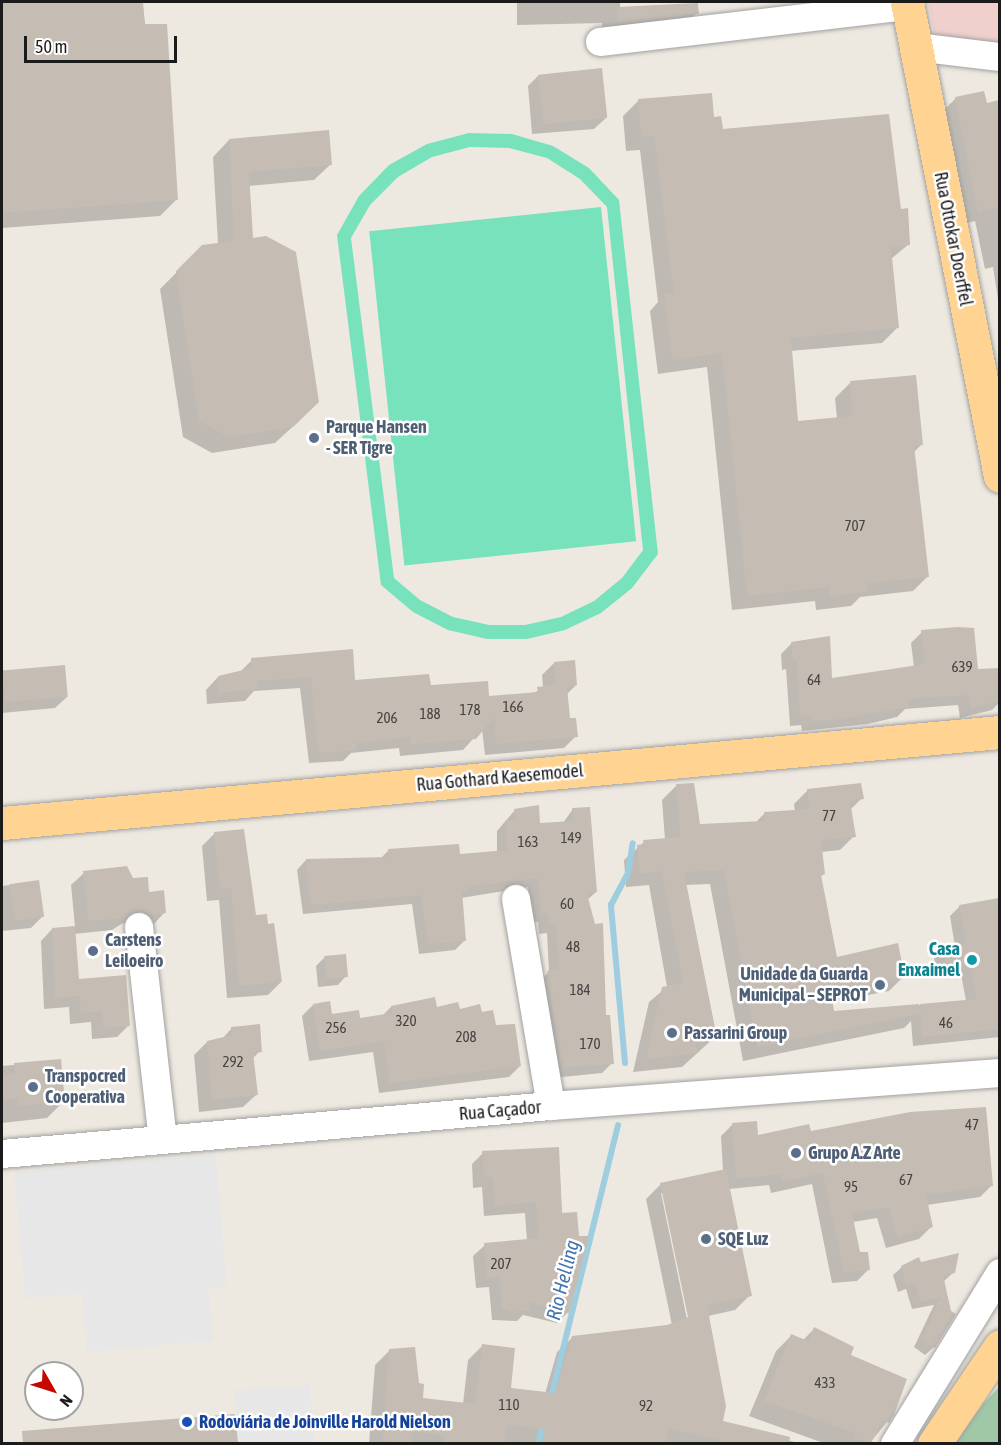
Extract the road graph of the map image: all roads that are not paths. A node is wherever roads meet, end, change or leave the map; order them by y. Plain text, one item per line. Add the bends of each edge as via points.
1 (908, 4) edge
2 (600, 42) dead end
3 (916, 47) junction
4 (999, 57) edge
5 (989, 370) edge
6 (999, 476) edge
7 (999, 732) edge
8 (2, 823) edge
9 (516, 899) dead end
10 (139, 927) dead end
11 (999, 1073) edge
12 (551, 1106) junction
13 (163, 1140) junction
14 (2, 1154) edge
15 (999, 1273) edge
16 (999, 1346) edge
17 (895, 1443) edge
18 (933, 1443) edge

1 - 2 street
1 - 3 main road, Rua Ottokar Doerffel
3 - 4 street
3 - 5 main road, Rua Ottokar Doerffel
5 - 6 main road, Rua Ottokar Doerffel
7 - 8 main road, Rua Gothard Kaesemodel
9 - 12 street
10 - 13 street
11 - 12 street, Rua Caçador
12 - 13 street, Rua Caçador
13 - 14 street, Rua Caçador
15 - 17 street
16 - 18 main road

